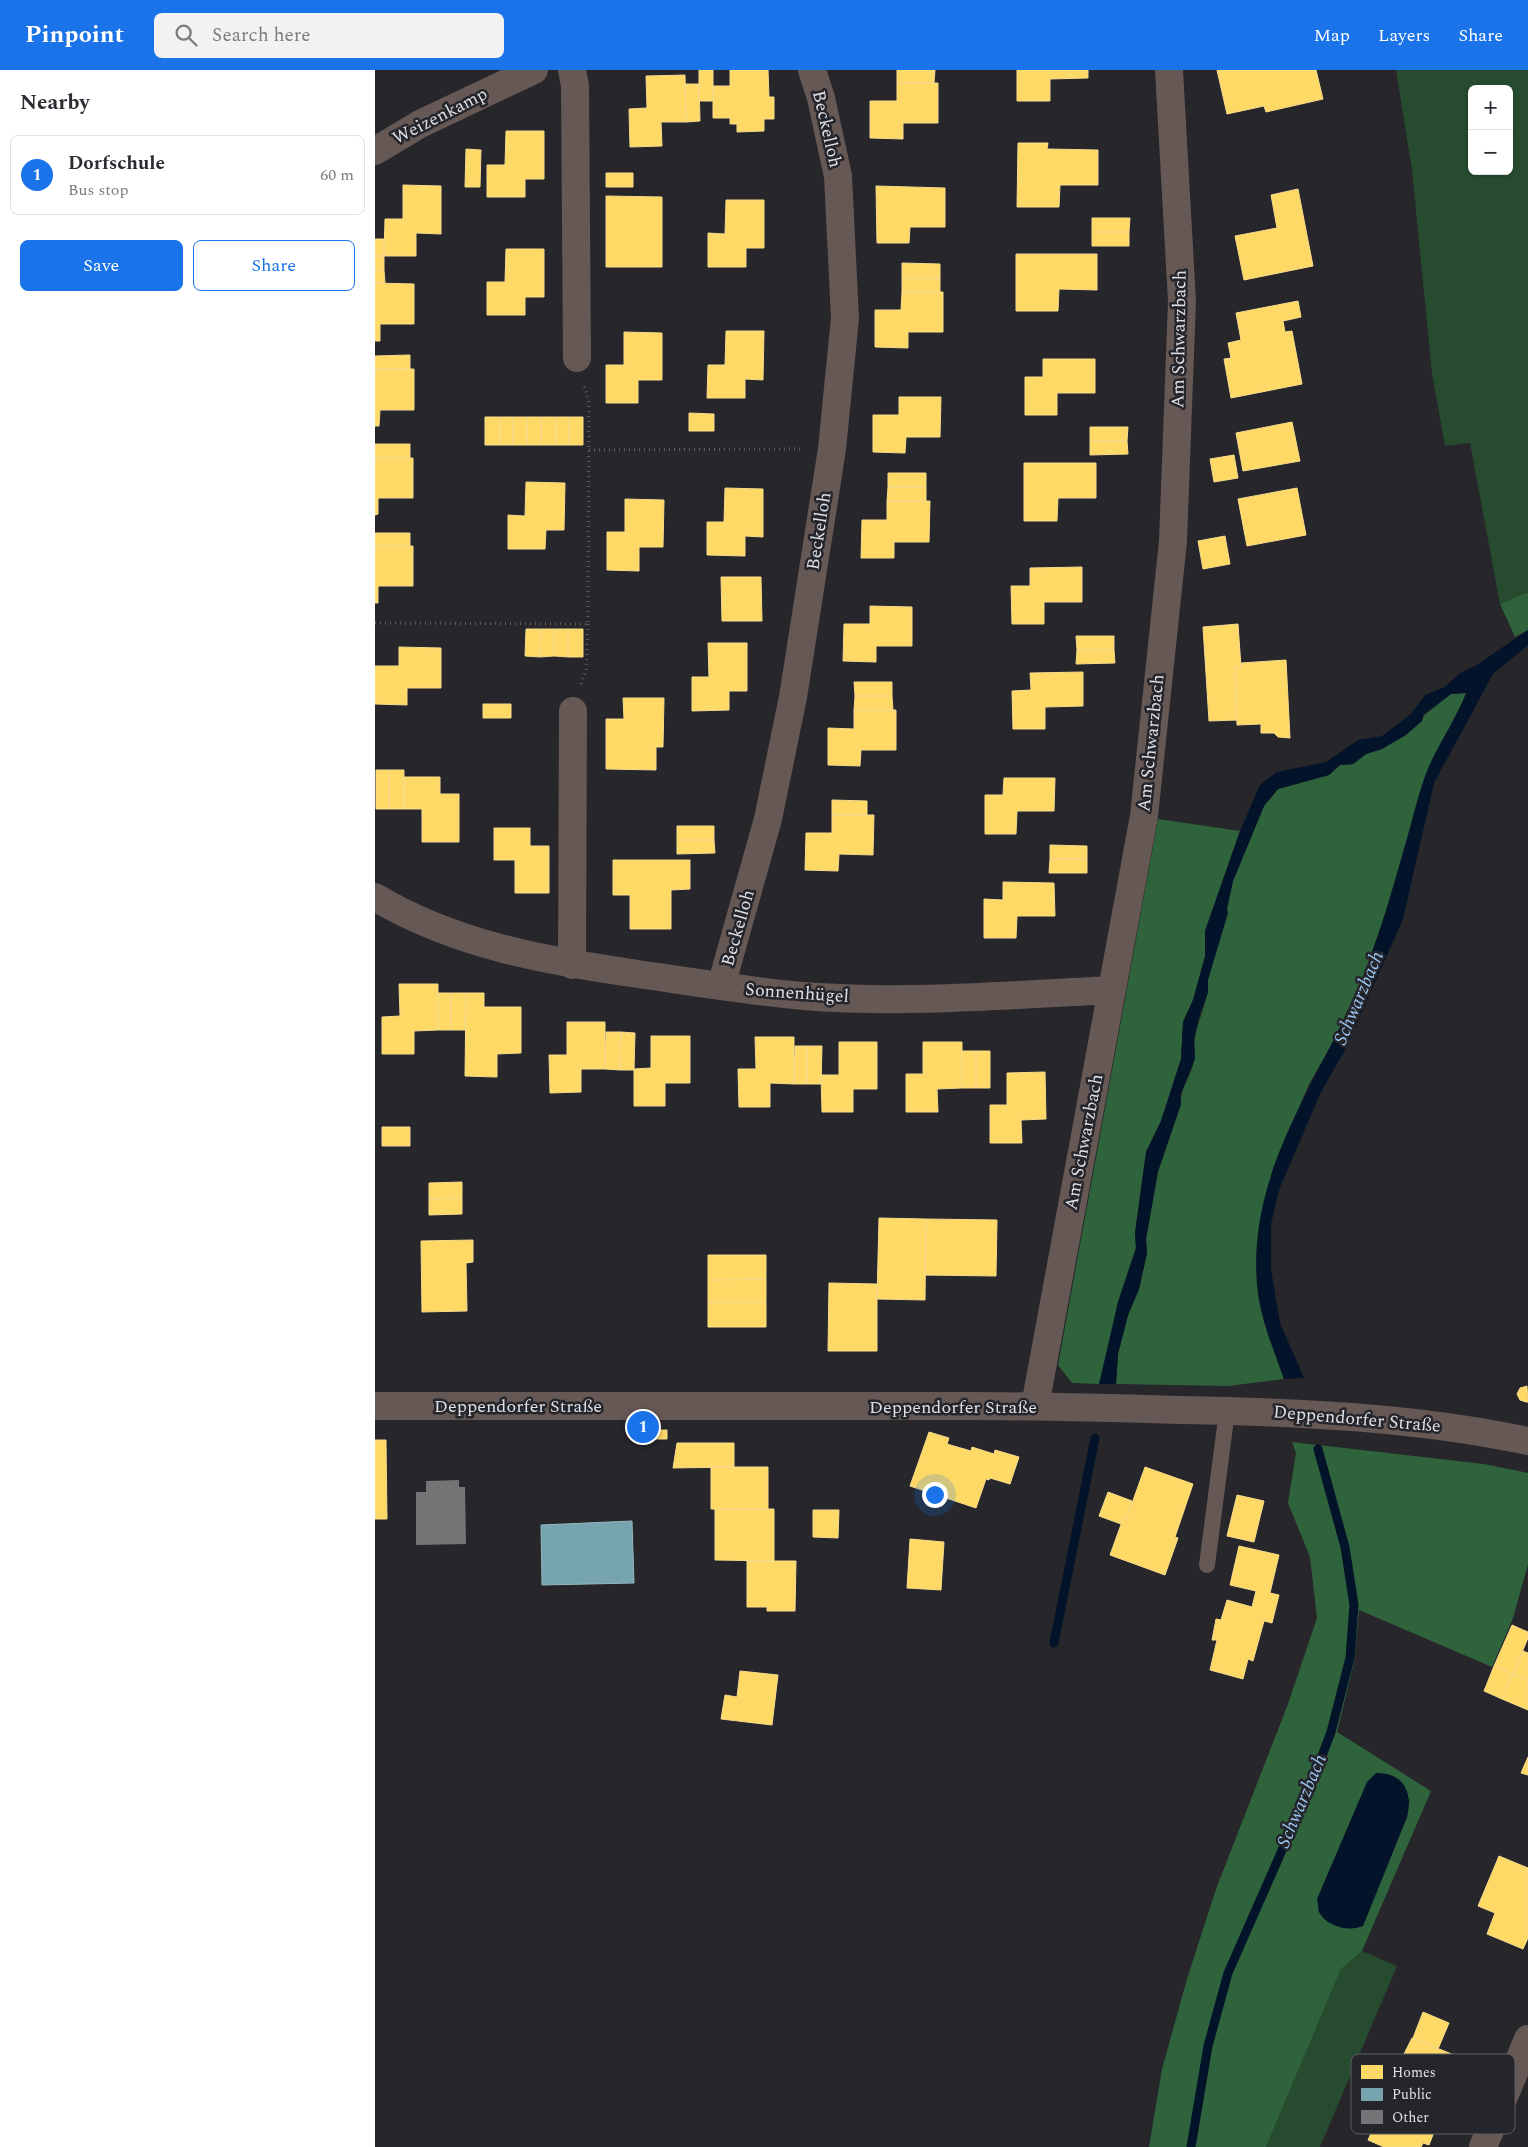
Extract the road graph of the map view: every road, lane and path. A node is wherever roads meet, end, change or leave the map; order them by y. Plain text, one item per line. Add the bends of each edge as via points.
1 (534, 70) edge
2 (571, 70) edge
3 (812, 70) edge
4 (1169, 70) edge
5 (375, 151) edge
6 (577, 358) joint
7 (832, 448) junction
8 (589, 450) junction
9 (375, 623) edge
10 (588, 624) junction
11 (573, 711) joint
12 (375, 897) edge
13 (572, 965) junction
14 (721, 986) junction
15 (1113, 990) junction
16 (375, 1406) edge
17 (1035, 1406) junction
18 (1227, 1411) junction
19 (1528, 1441) edge
20 (1207, 1565) dead end
21 (1528, 2039) edge
22 (1515, 2070) edge
23 (1488, 2134) edge
24 (1483, 2147) edge

1 - 5 street, Weizenkamp via 420,124
2 - 6 street via 575,86
3 - 7 street, Beckelloh via 838,176 845,318
4 - 15 street, Am Schwarzbach via 1182,301 1173,541 1144,816
6 - 8 path via 589,403
7 - 8 path
7 - 14 street, Beckelloh via 793,696 768,819
8 - 10 path
9 - 10 path
10 - 11 path via 586,671
11 - 13 street
12 - 13 street, Sonnenhügel via 452,935
13 - 14 street, Sonnenhügel
14 - 15 street, Sonnenhügel via 804,996 889,999
15 - 17 street, Am Schwarzbach
16 - 17 street, Deppendorfer Straße
17 - 18 street, Deppendorfer Straße
18 - 19 street, Deppendorfer Straße via 1343,1415 1419,1422
18 - 20 lane
21 - 22 street
23 - 24 street

